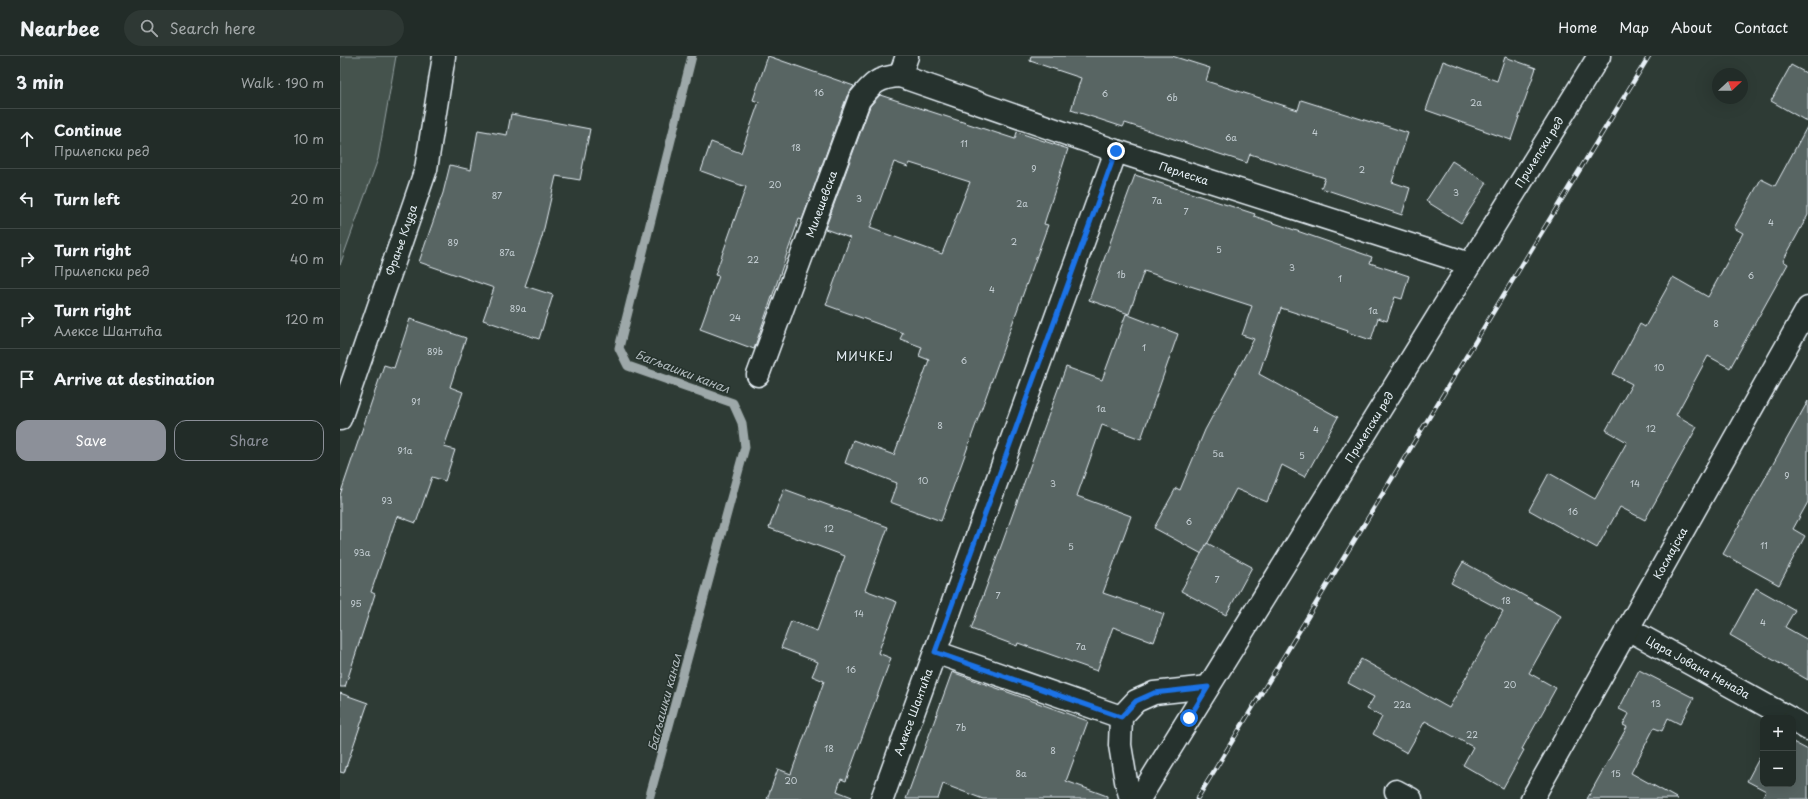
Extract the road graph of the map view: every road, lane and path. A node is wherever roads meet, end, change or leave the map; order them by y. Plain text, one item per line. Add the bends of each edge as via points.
1 (444, 56) edge
2 (907, 56) edge
3 (1599, 56) edge
4 (900, 76) junction
5 (1116, 151) junction
6 (1470, 264) junction
7 (1808, 308) edge
8 (758, 375) dead end
9 (340, 419) edge
10 (1628, 628) junction
11 (935, 652) junction
12 (1208, 687) junction
13 (1784, 715) edge
14 (1121, 717) junction
15 (1796, 722) edge
16 (1808, 729) edge
17 (882, 799) edge
18 (1131, 799) edge
19 (1139, 799) edge
20 (1532, 799) edge

1 - 9 street, Фрање Клуза via 426,169
2 - 4 street
3 - 6 street, Прилепски ред
4 - 5 street, Перлеска
4 - 8 street, Милешевска via 886,77 870,86 859,100
5 - 6 street, Перлеска
5 - 11 street, Алексе Шантића
6 - 12 street, Прилепски ред
7 - 10 street, Космајска
10 - 13 street, Цара Јована Ненада
10 - 20 street, Космајска
11 - 14 street
11 - 17 street, Алексе Шантића
12 - 14 street via 1154,693 1136,701
12 - 19 street, Прилепски ред
14 - 18 street via 1120,745
15 - 16 street

